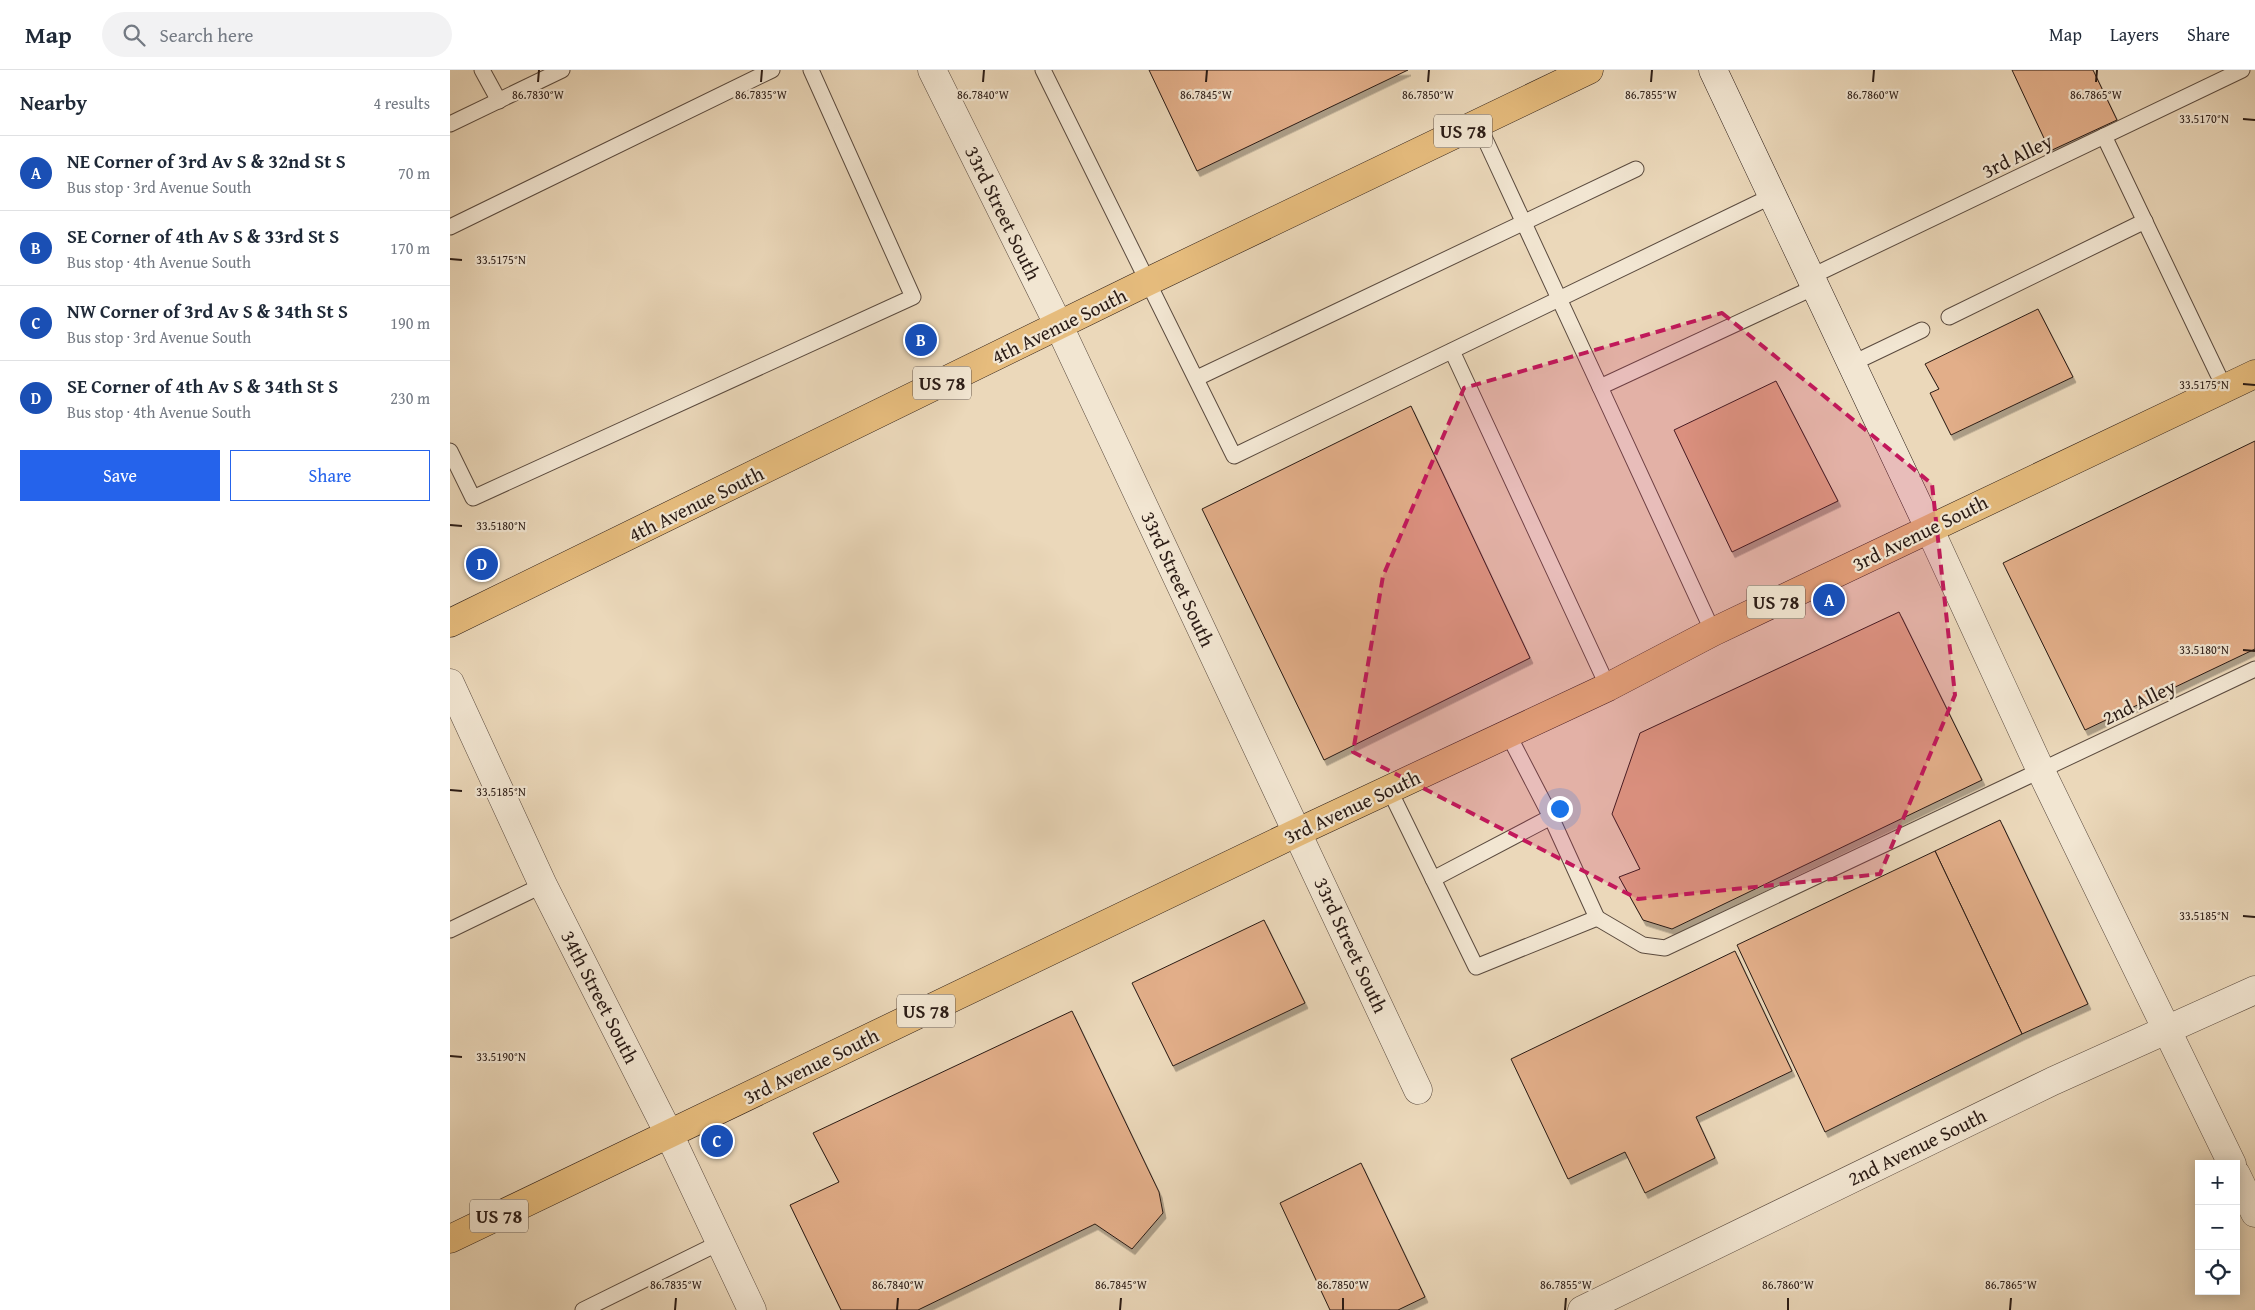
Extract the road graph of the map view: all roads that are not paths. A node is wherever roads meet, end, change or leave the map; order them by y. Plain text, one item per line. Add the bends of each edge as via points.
1 (482, 70) edge
2 (562, 70) edge
3 (772, 70) edge
4 (811, 70) edge
5 (932, 70) edge
6 (1043, 70) edge
7 (1589, 70) edge
8 (1713, 70) edge
9 (2242, 70) edge
10 (499, 101) junction
11 (450, 124) edge
12 (1478, 124) junction
13 (2104, 136) junction
14 (1636, 169) dead end
15 (1772, 196) junction
16 (2145, 221) junction
17 (1523, 222) junction
18 (450, 227) edge
19 (1147, 282) junction
20 (1812, 282) junction
21 (1559, 300) junction
22 (1949, 317) dead end
23 (1059, 326) junction
24 (1922, 330) dead end
25 (1452, 351) junction
26 (1851, 364) junction
27 (2255, 374) edge
28 (1197, 378) junction
29 (1600, 387) junction
30 (2225, 388) junction
31 (450, 451) edge
32 (1929, 528) junction
33 (450, 623) edge
34 (1713, 632) junction
35 (2255, 669) edge
36 (450, 683) edge
37 (1608, 686) junction
38 (1508, 734) junction
39 (2041, 772) junction
40 (1389, 789) junction
41 (1551, 817) junction
42 (1298, 832) junction
43 (1433, 879) junction
44 (543, 885) junction
45 (1597, 918) junction
46 (450, 930) edge
47 (2255, 990) edge
48 (2168, 1031) junction
49 (1418, 1090) dead end
50 (669, 1134) junction
51 (2230, 1160) edge
52 (2240, 1182) edge
53 (2255, 1213) edge
54 (450, 1239) edge
55 (721, 1242) junction
56 (583, 1310) edge
57 (752, 1310) edge
58 (1582, 1310) edge

1 - 10 lane
2 - 10 lane
3 - 18 lane
4 - 31 lane via 913,297 473,498
5 - 23 street, 33rd Street South
6 - 19 lane
7 - 12 main road, 4th Avenue South / US 78
8 - 15 street
9 - 13 lane, 3rd Alley
10 - 11 lane
12 - 17 lane
12 - 19 main road, 4th Avenue South / US 78
13 - 16 lane
13 - 20 lane, 3rd Alley
14 - 17 lane
15 - 20 street
15 - 21 lane
16 - 22 lane
16 - 30 lane
17 - 21 lane
17 - 28 lane
19 - 23 main road, 4th Avenue South / US 78
19 - 28 lane
20 - 26 street
20 - 29 lane, 3rd Alley
21 - 25 lane
21 - 29 lane
23 - 33 main road, 4th Avenue South / US 78
23 - 42 street, 33rd Street South
24 - 26 lane
25 - 28 lane via 1234,456
25 - 37 lane
26 - 32 street
27 - 30 main road, 3rd Avenue South / US 78
29 - 34 lane
30 - 32 main road, 3rd Avenue South / US 78
32 - 34 main road, 3rd Avenue South / US 78
32 - 39 street
34 - 37 main road, 3rd Avenue South / US 78
35 - 39 lane, 2nd Alley
36 - 44 street, 34th Street South
37 - 38 main road, 3rd Avenue South / US 78
38 - 40 main road, 3rd Avenue South / US 78
38 - 41 lane
39 - 45 lane, 2nd Alley via 1665,948 1643,944
39 - 48 street
40 - 42 main road, 3rd Avenue South / US 78
40 - 43 lane
41 - 43 lane
41 - 45 lane
42 - 49 street, 33rd Street South
42 - 50 main road, 3rd Avenue South / US 78
43 - 45 lane via 1476,967
44 - 46 lane
44 - 50 street, 34th Street South
47 - 48 street, 2nd Avenue South
48 - 51 street
48 - 58 street, 2nd Avenue South via 2053,1080
50 - 54 main road, 3rd Avenue South / US 78
50 - 55 street, 34th Street South
52 - 53 street
55 - 56 lane
55 - 57 street, 34th Street South

